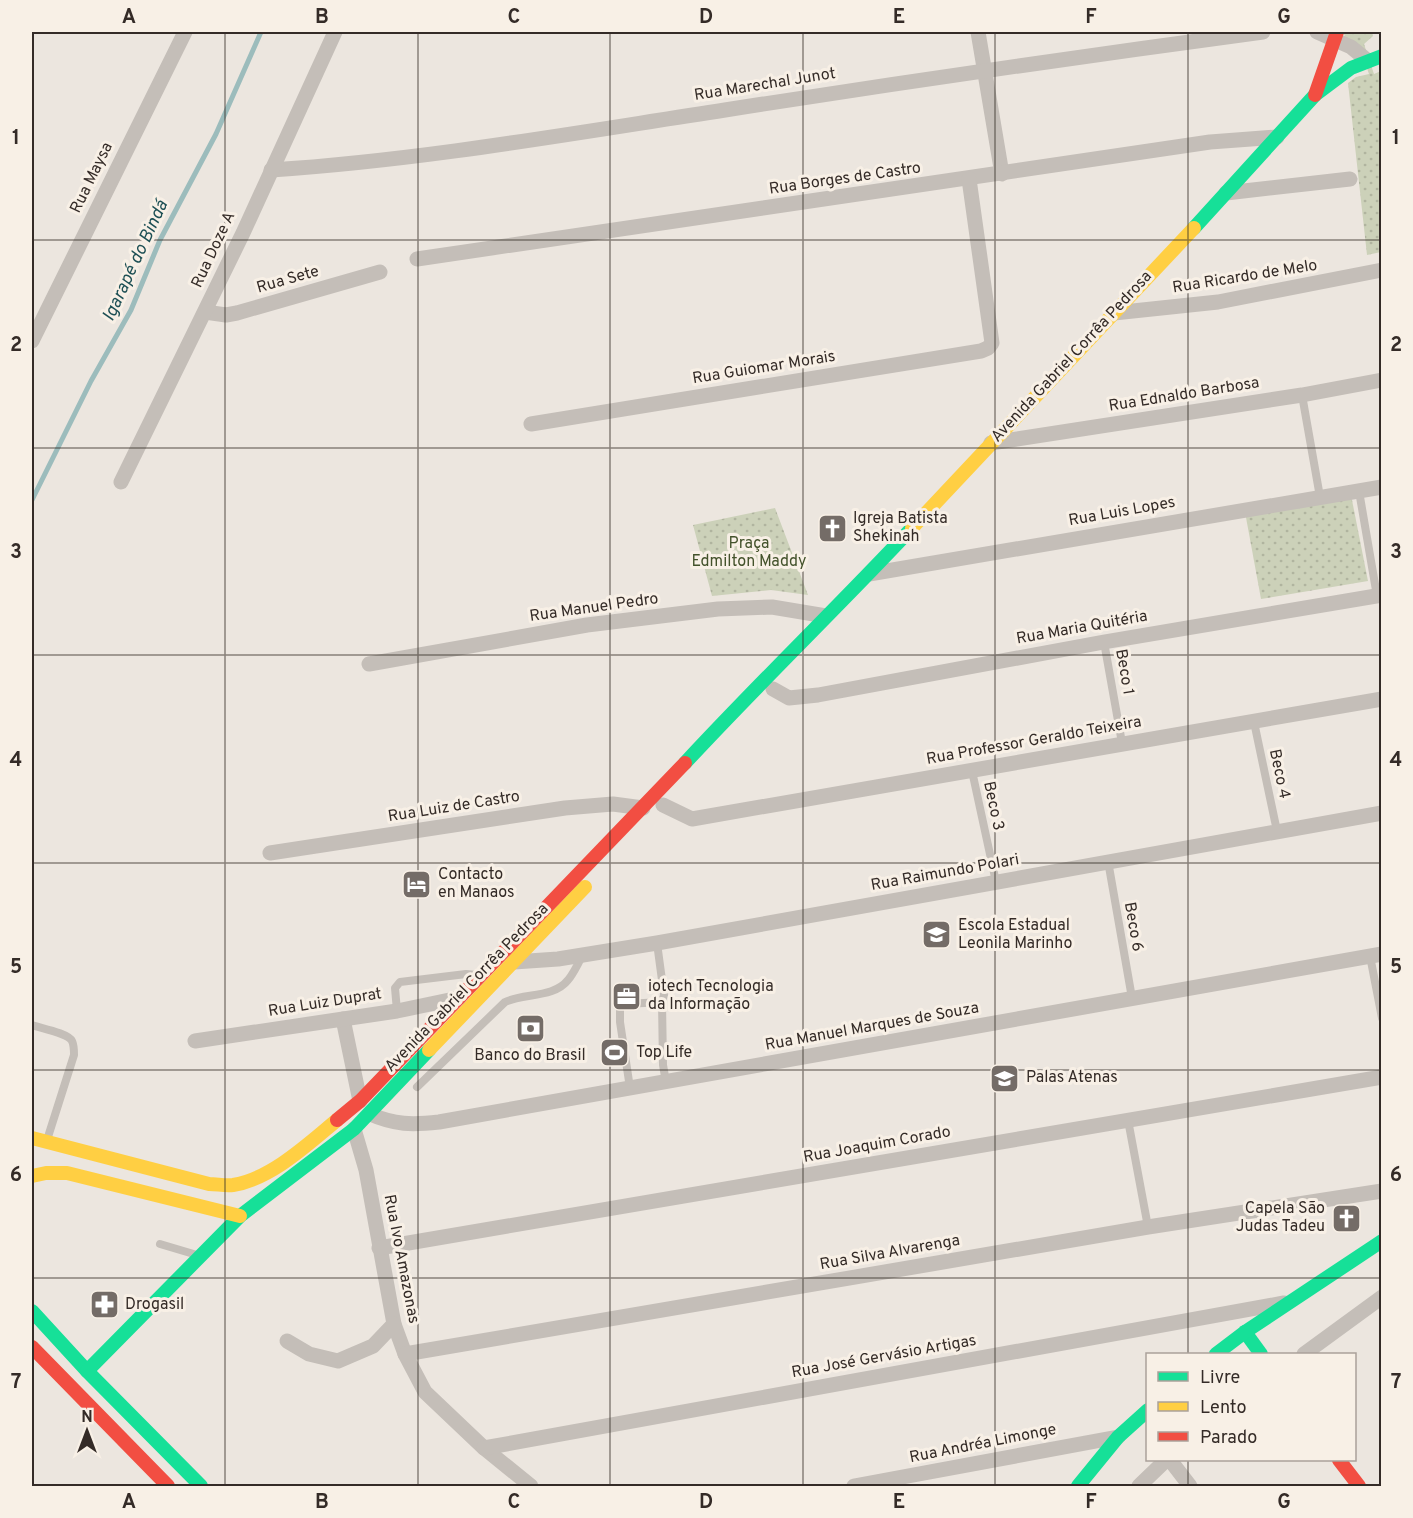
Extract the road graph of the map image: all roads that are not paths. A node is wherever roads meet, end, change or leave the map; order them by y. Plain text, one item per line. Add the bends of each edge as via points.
1 (185, 32) edge
2 (335, 32) edge
3 (978, 32) edge
4 (1263, 32) edge
5 (1317, 32) edge
6 (1336, 35) edge
7 (1375, 58) edge
8 (983, 70) junction
9 (1315, 95) junction
10 (1277, 137) junction
11 (271, 170) junction
12 (1002, 174) junction
13 (969, 179) junction
14 (1350, 179) dead end
15 (1226, 193) junction
16 (417, 259) dead end
17 (1382, 270) edge
18 (380, 272) dead end
19 (205, 312) junction
20 (1114, 313) junction
21 (32, 341) edge
22 (1382, 380) edge
23 (1302, 395) junction
24 (531, 424) dead end
25 (991, 443) junction
26 (121, 482) dead end
27 (1382, 487) edge
28 (1359, 491) junction
29 (1320, 497) junction
30 (869, 574) junction
31 (1379, 595) edge
32 (826, 616) junction
33 (1104, 642) junction
34 (369, 664) dead end
35 (773, 688) junction
36 (1382, 699) edge
37 (1254, 722) junction
38 (1122, 743) junction
39 (972, 771) junction
40 (663, 805) junction
41 (643, 808) junction
42 (1382, 813) edge
43 (1277, 831) junction
44 (270, 853) dead end
45 (1108, 861) junction
46 (996, 882) junction
47 (657, 943) junction
48 (583, 955) junction
49 (1376, 955) edge
50 (514, 962) junction
51 (481, 976) junction
52 (459, 998) junction
53 (1132, 998) junction
54 (662, 1002) junction
55 (397, 1011) junction
56 (1382, 1018) edge
57 (343, 1019) junction
58 (32, 1025) edge
59 (195, 1041) dead end
60 (1382, 1077) edge
61 (666, 1082) junction
62 (417, 1087) dead end
63 (630, 1088) junction
64 (360, 1101) junction
65 (370, 1114) junction
66 (1128, 1120) junction
67 (354, 1129) junction
68 (32, 1138) edge
69 (47, 1142) junction
70 (32, 1176) edge
71 (1382, 1191) edge
72 (240, 1216) junction
73 (1148, 1227) junction
74 (1382, 1240) edge
75 (160, 1244) dead end
76 (379, 1248) junction
77 (201, 1256) junction
78 (1382, 1297) edge
79 (1290, 1302) junction
80 (32, 1311) edge
81 (394, 1324) junction
82 (1245, 1332) junction
83 (287, 1341) dead end
84 (32, 1347) edge
85 (1217, 1353) edge
86 (1260, 1353) edge
87 (1305, 1353) edge
88 (405, 1354) junction
89 (87, 1371) junction
90 (1146, 1412) edge
91 (1118, 1437) junction
92 (484, 1448) junction
93 (1167, 1461) edge
94 (1169, 1461) edge
95 (1340, 1461) edge
96 (524, 1484) edge
97 (168, 1486) edge
98 (201, 1486) edge
99 (854, 1486) edge
100 (1078, 1486) edge
101 (1139, 1486) edge
102 (1190, 1486) edge
103 (1359, 1486) edge

1 - 21 street, Rua Maysa
2 - 11 street, Rua Doze A
3 - 8 street
4 - 8 street, Rua Marechal Junot
5 - 6 street
6 - 7 street
6 - 9 street, Avenida Gabriel Corrêa Pedrosa
7 - 9 street, Avenida Gabriel Corrêa Pedrosa via 1351,68
8 - 11 street, Rua Marechal Junot via 467,150
8 - 12 street
9 - 10 street, Avenida Gabriel Corrêa Pedrosa
10 - 12 street, Rua Borges de Castro via 1210,142
10 - 15 street, Avenida Gabriel Corrêa Pedrosa
11 - 19 street, Rua Doze A
12 - 13 street, Rua Borges de Castro
13 - 16 street, Rua Borges de Castro
13 - 24 street, Rua Guiomar Morais via 991,334 988,348
14 - 15 street
15 - 20 street, Avenida Gabriel Corrêa Pedrosa
17 - 20 street, Rua Ricardo de Melo via 1218,303
18 - 19 street, Rua Sete via 237,313
19 - 26 street, Rua Doze A
20 - 25 street, Avenida Gabriel Corrêa Pedrosa
22 - 23 street, Rua Ednaldo Barbosa
23 - 25 street, Rua Ednaldo Barbosa
23 - 29 lane
25 - 30 street, Avenida Gabriel Corrêa Pedrosa
27 - 28 street, Rua Luis Lopes
28 - 29 street, Rua Luis Lopes
28 - 31 lane
29 - 30 street, Rua Luis Lopes
30 - 32 street, Avenida Gabriel Corrêa Pedrosa
31 - 33 street, Rua Maria Quitéria
32 - 34 street, Rua Manuel Pedro via 772,607 718,609 587,625
32 - 35 street, Avenida Gabriel Corrêa Pedrosa via 805,652
32 - 41 street, Avenida Gabriel Corrêa Pedrosa
33 - 35 street, Rua Maria Quitéria via 789,698
33 - 38 lane, Beco 1
35 - 40 street, Avenida Gabriel Corrêa Pedrosa
36 - 37 street, Rua Professor Geraldo Teixeira
37 - 38 street, Rua Professor Geraldo Teixeira
37 - 43 lane, Beco 4
38 - 39 street, Rua Professor Geraldo Teixeira
39 - 40 street, Rua Professor Geraldo Teixeira via 692,819
39 - 46 lane, Beco 3
40 - 50 street, Avenida Gabriel Corrêa Pedrosa
41 - 44 street, Rua Luiz de Castro via 613,804 565,808
41 - 51 street, Avenida Gabriel Corrêa Pedrosa
42 - 43 street, Rua Raimundo Polari
43 - 45 street, Rua Raimundo Polari
45 - 46 street, Rua Raimundo Polari
45 - 53 lane, Beco 6
46 - 47 street, Rua Raimundo Polari
47 - 48 street, Rua Raimundo Polari
47 - 54 lane
48 - 50 street, Rua Raimundo Polari
48 - 62 lane via 559,989 505,1002
49 - 53 street, Rua Manuel Marques de Souza
49 - 56 lane
50 - 65 street, Avenida Gabriel Corrêa Pedrosa
51 - 52 street, Avenida Gabriel Corrêa Pedrosa
51 - 55 lane via 466,974 400,982 395,988
52 - 55 street, Rua Luiz Duprat
52 - 64 street, Avenida Gabriel Corrêa Pedrosa
53 - 61 street, Rua Manuel Marques de Souza
54 - 61 lane
54 - 63 lane via 626,1004 620,1008
55 - 57 street, Rua Luiz Duprat
57 - 59 street, Rua Luiz Duprat
57 - 64 street
58 - 69 lane via 68,1036 74,1048
60 - 66 street, Rua Joaquim Corado
61 - 63 street, Rua Manuel Marques de Souza
63 - 65 street, Rua Manuel Marques de Souza via 430,1123 388,1122
64 - 69 street, Avenida Gabriel Corrêa Pedrosa via 289,1159 253,1179 232,1185 209,1184
65 - 67 street, Avenida Gabriel Corrêa Pedrosa
66 - 73 lane
66 - 76 street, Rua Joaquim Corado
67 - 72 street, Avenida Gabriel Corrêa Pedrosa
67 - 76 street, Rua Ivo Amazonas via 366,1170
68 - 69 street, Avenida Gabriel Corrêa Pedrosa
70 - 72 street via 67,1173
71 - 73 street, Rua Silva Alvarenga
72 - 77 street, Avenida Gabriel Corrêa Pedrosa
73 - 88 street, Rua Silva Alvarenga
74 - 79 street
75 - 77 lane
76 - 81 street, Rua Ivo Amazonas
77 - 89 street, Avenida Gabriel Corrêa Pedrosa
78 - 87 street
79 - 82 street
79 - 92 street, Rua José Gervásio Artigas
80 - 89 street
81 - 83 street via 373,1346 338,1361 309,1354
81 - 88 street, Rua Ivo Amazonas
82 - 85 street
82 - 86 street
84 - 97 street
88 - 92 street, Rua Ivo Amazonas via 425,1392
89 - 98 street
90 - 91 street
91 - 99 street, Rua Andréa Limonge
91 - 100 street
92 - 96 street, Rua Ivo Amazonas
93 - 101 street
94 - 102 street
95 - 103 street

